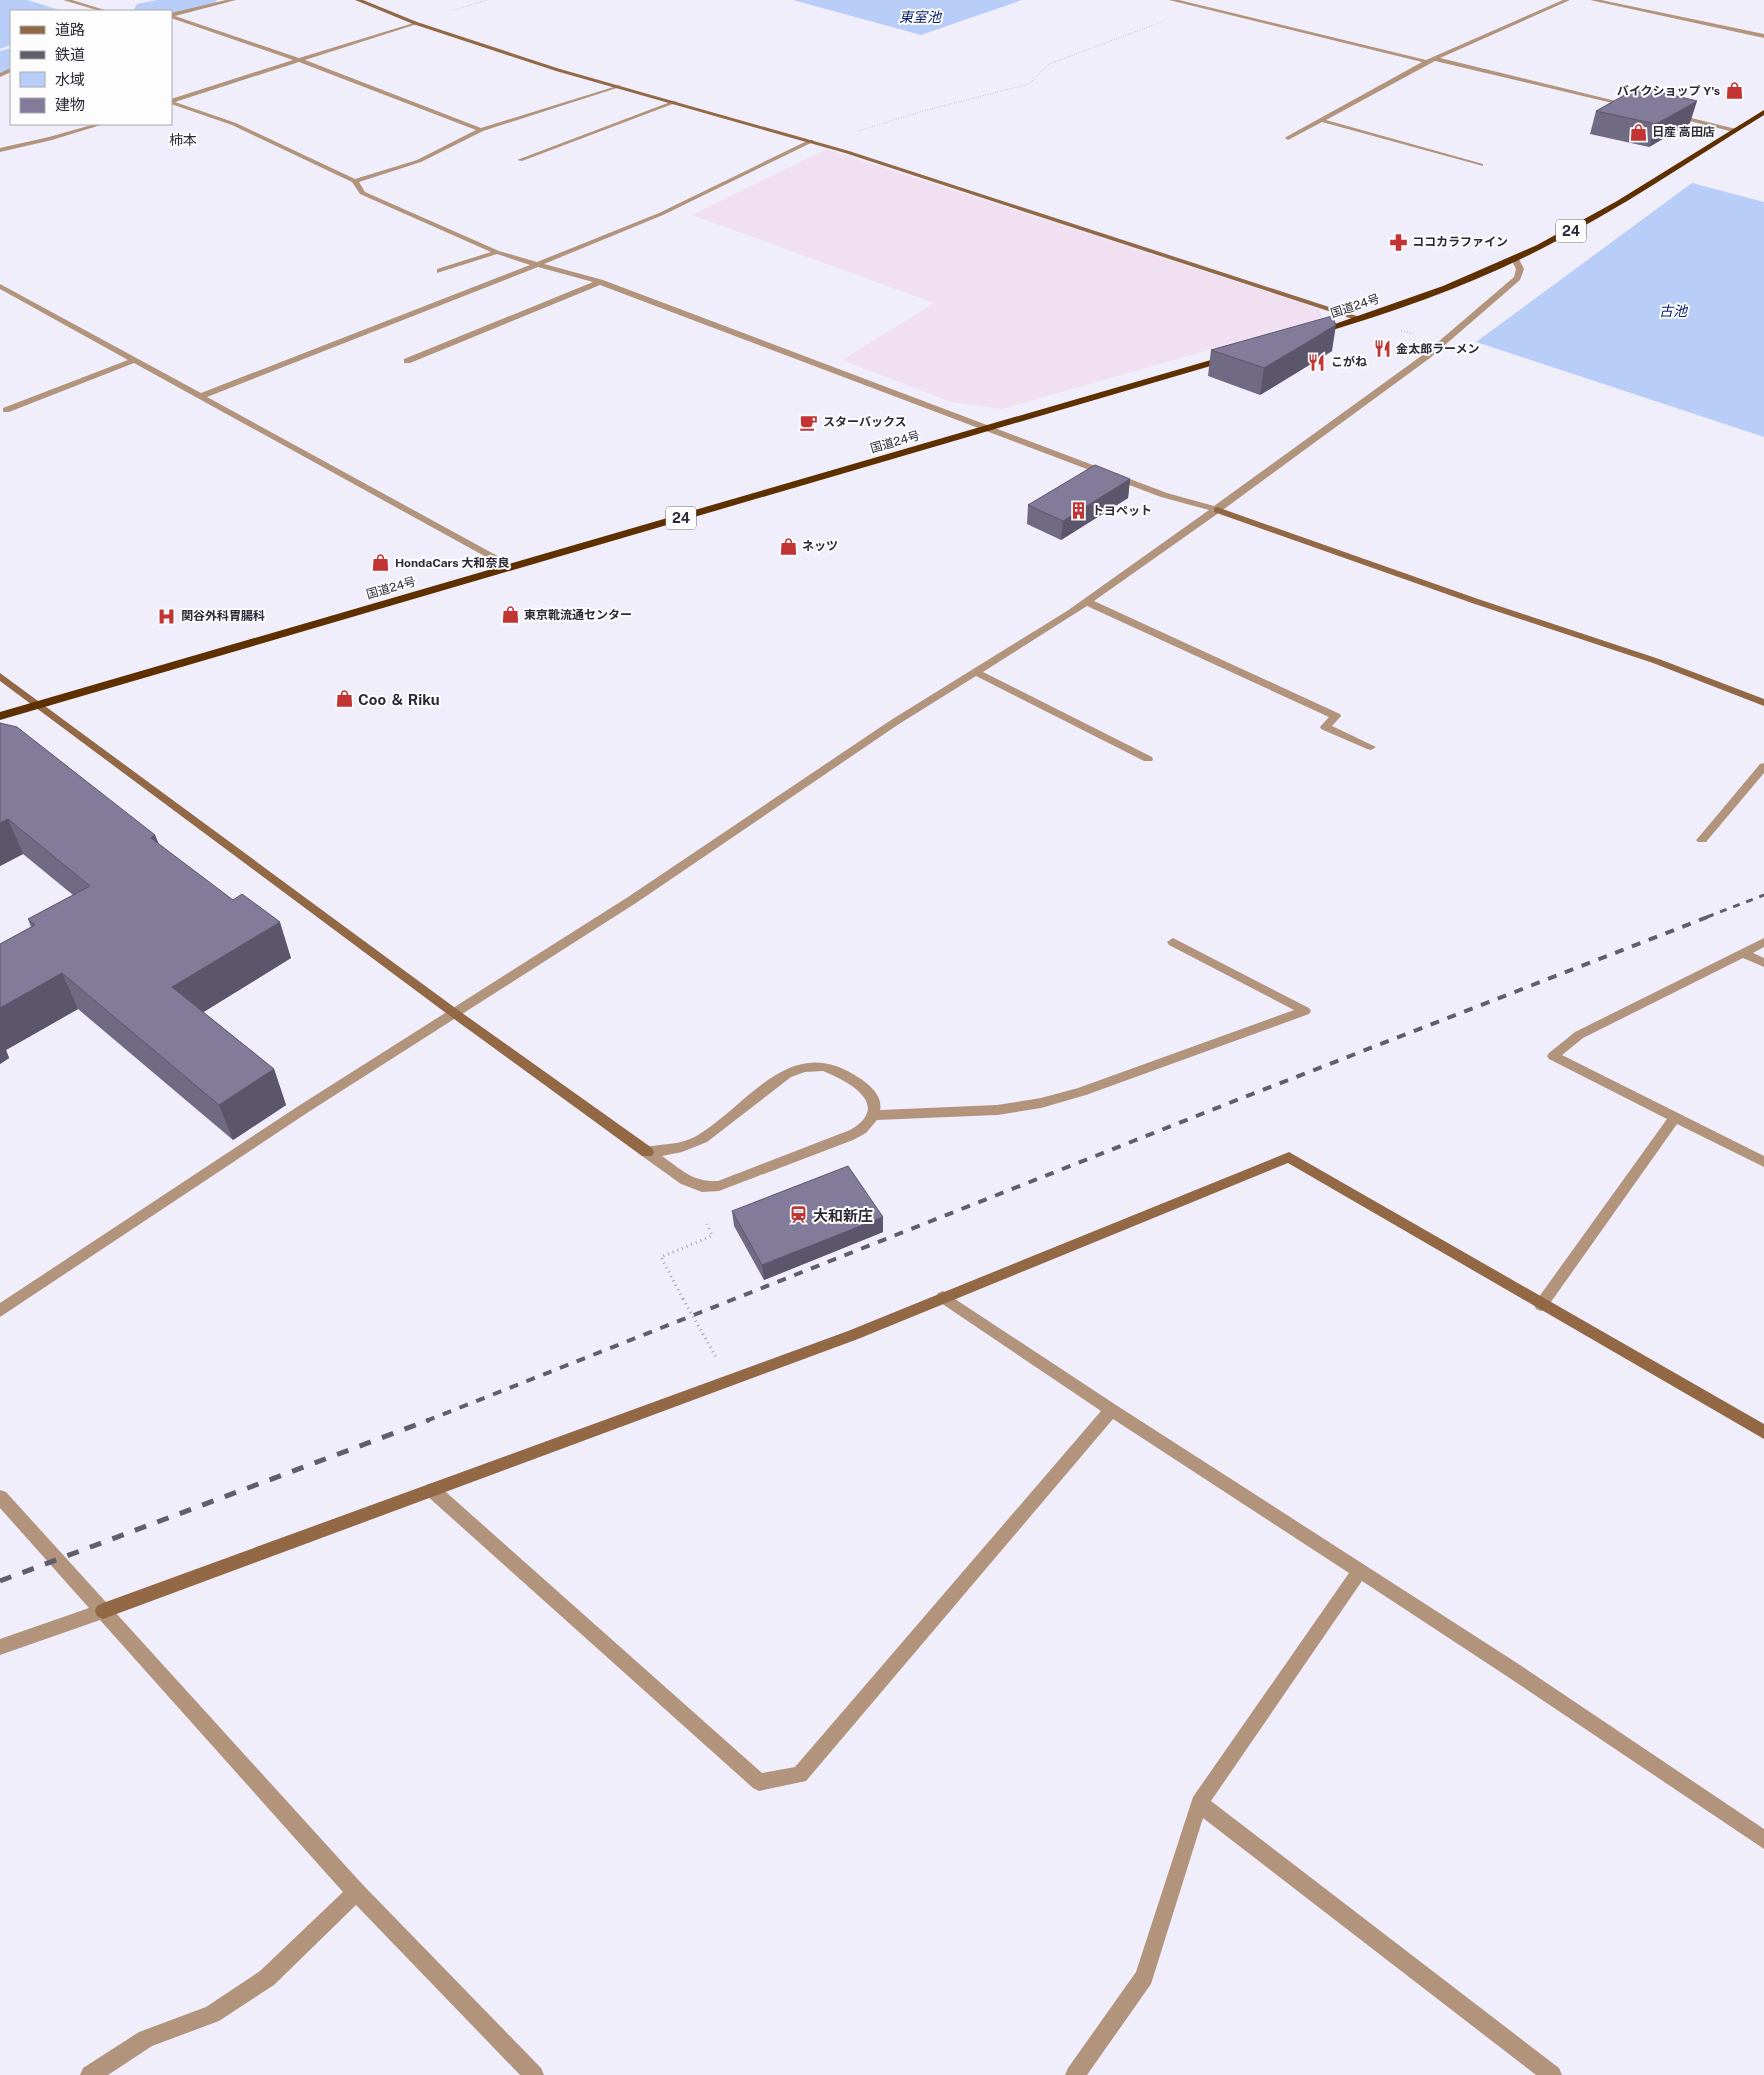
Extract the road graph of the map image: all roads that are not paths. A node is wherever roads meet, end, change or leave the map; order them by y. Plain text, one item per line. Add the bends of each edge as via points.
1 (66, 0) edge
2 (232, 0) edge
3 (358, 0) edge
4 (1172, 0) edge
5 (1567, 0) edge
6 (1593, 0) edge
7 (101, 10) edge
8 (172, 16) edge
9 (172, 16) edge
10 (415, 23) junction
11 (1764, 36) edge
12 (1434, 59) junction
13 (297, 60) junction
14 (1427, 62) junction
15 (618, 86) junction
16 (172, 102) edge
17 (675, 102) junction
18 (1638, 107) edge
19 (1764, 112) edge
20 (1667, 114) edge
21 (1320, 120) junction
22 (98, 125) edge
23 (481, 130) junction
24 (1734, 130) junction
25 (1288, 138) dead end
26 (812, 141) junction
27 (0, 150) edge
28 (520, 160) dead end
29 (1481, 165) dead end
30 (355, 181) junction
31 (497, 252) junction
32 (1515, 259) junction
33 (535, 264) junction
34 (440, 271) dead end
35 (600, 282) junction
36 (0, 286) edge
37 (1362, 319) junction
38 (1306, 335) edge
39 (1240, 355) edge
40 (135, 360) junction
41 (407, 361) dead end
42 (201, 396) junction
43 (6, 410) dead end
44 (991, 428) junction
45 (1217, 510) junction
46 (512, 567) junction
47 (1087, 602) junction
48 (976, 672) junction
49 (0, 676) edge
50 (1764, 703) edge
51 (38, 705) junction
52 (0, 716) edge
53 (1371, 747) dead end
54 (1148, 759) dead end
55 (1764, 766) edge
56 (1702, 840) dead end
57 (1173, 942) dead end
58 (1764, 942) edge
59 (1743, 953) junction
60 (1764, 963) edge
61 (454, 1012) junction
62 (874, 1115) junction
63 (1675, 1117) junction
64 (647, 1152) junction
65 (1764, 1162) edge
66 (943, 1297) junction
67 (1541, 1305) junction
68 (0, 1311) edge
69 (1111, 1410) junction
70 (1764, 1432) edge
71 (432, 1490) junction
72 (0, 1497) edge
73 (1360, 1570) junction
74 (103, 1611) junction
75 (0, 1647) edge
76 (1200, 1803) junction
77 (1764, 1840) edge
78 (356, 1892) junction
79 (90, 2075) edge
80 (534, 2075) edge
81 (1076, 2075) edge
82 (1552, 2075) edge

1 - 7 street
2 - 8 street
3 - 10 street
4 - 14 street
5 - 12 street
6 - 11 street
9 - 13 street
10 - 13 street
10 - 15 street via 558,70
12 - 14 street
12 - 18 street
13 - 16 street
13 - 23 street
14 - 21 street
15 - 17 street
15 - 23 street
16 - 30 street via 234,124
17 - 26 street
17 - 28 street
19 - 24 highway, 国道24号 / 24
20 - 24 street
21 - 25 street
21 - 29 street
22 - 27 street
23 - 30 street via 418,162
24 - 32 highway, 国道24号 / 24 via 1609,209
26 - 33 street via 661,214
26 - 37 street
30 - 31 street via 362,193
31 - 33 street
31 - 34 street
32 - 37 highway, 国道24号 / 24 via 1476,278
32 - 45 street via 1520,269 1517,278 1427,356
33 - 35 street
33 - 42 street
35 - 41 street
35 - 44 street
36 - 40 street
37 - 38 highway, 国道24号 / 24
39 - 44 highway, 国道24号 / 24
40 - 42 street
40 - 43 street
42 - 46 street
44 - 45 street via 1164,494
44 - 46 highway, 国道24号 / 24
45 - 47 street
45 - 50 street via 1656,661
46 - 51 highway, 国道24号 / 24
47 - 48 street
47 - 53 street via 1336,716 1325,727
48 - 54 street
48 - 61 street via 895,722 632,900
49 - 51 street
51 - 52 highway, 国道24号 / 24
51 - 61 street
55 - 56 street
57 - 62 street via 1305,1011 1081,1092 1041,1103 997,1110
58 - 59 street
59 - 60 street
59 - 63 street via 1579,1035 1553,1056
61 - 64 street
61 - 68 street
62 - 64 street via 865,1127 848,1137 719,1186 702,1187 686,1180
62 - 64 street via 874,1103 866,1088 824,1066 804,1067 786,1074 702,1139 672,1150
63 - 65 street
63 - 67 street
66 - 67 street via 1289,1158
66 - 69 street
66 - 71 street via 853,1335
67 - 70 street
69 - 71 street via 800,1775 760,1782
69 - 73 street
71 - 74 street
72 - 74 street
73 - 76 street
73 - 77 street
74 - 75 street
74 - 78 street
76 - 81 street via 1144,1977
76 - 82 street
78 - 79 street via 267,1978 212,2014 146,2039
78 - 80 street

